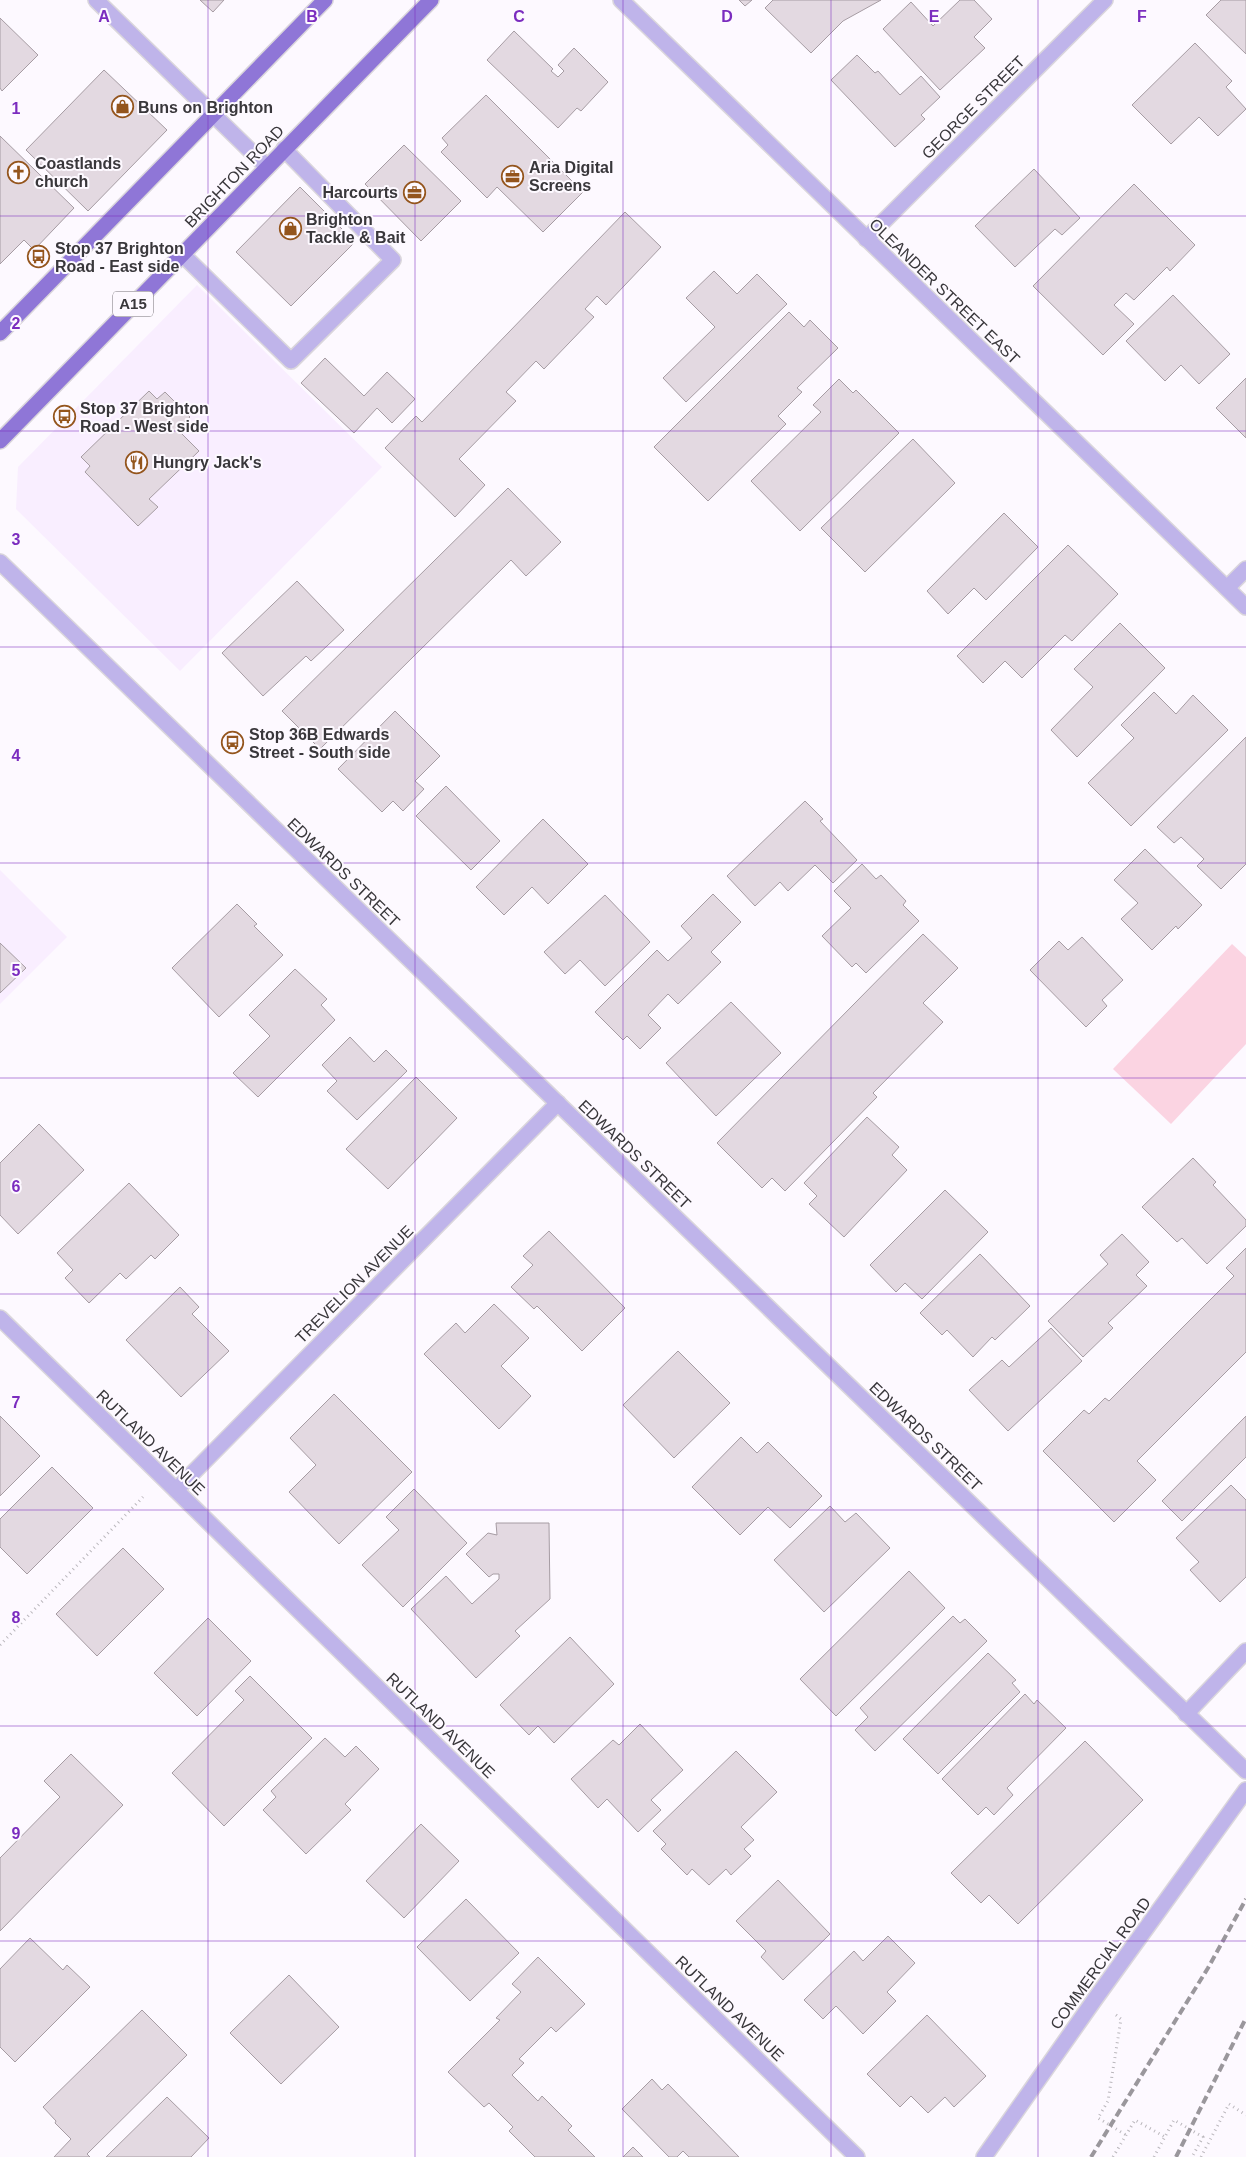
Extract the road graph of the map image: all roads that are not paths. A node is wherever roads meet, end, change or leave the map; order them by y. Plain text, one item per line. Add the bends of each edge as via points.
1 (96, 0) edge
2 (325, 0) edge
3 (430, 0) edge
4 (621, 0) edge
5 (1104, 0) edge
6 (214, 114) junction
7 (284, 149) junction
8 (267, 167) junction
9 (866, 239) junction
10 (182, 254) junction
11 (1, 332) edge
12 (0, 441) edge
13 (0, 562) edge
14 (1246, 569) edge
15 (1227, 588) junction
16 (1246, 606) edge
17 (558, 1103) junction
18 (0, 1318) edge
19 (176, 1490) junction
20 (1246, 1651) edge
21 (1186, 1714) junction
22 (1246, 1771) edge
23 (1246, 1790) edge
24 (857, 2157) edge
25 (984, 2157) edge

1 - 6 street
2 - 6 main road
3 - 7 main road, BRIGHTON ROAD / A15
4 - 9 street, OLEANDER STREET EAST
5 - 9 street, GEORGE STREET
6 - 8 street
6 - 11 main road
7 - 8 main road, BRIGHTON ROAD / A15
7 - 10 street via 392,260 291,361
8 - 10 main road, BRIGHTON ROAD / A15
9 - 15 street, OLEANDER STREET EAST
10 - 12 main road, BRIGHTON ROAD / A15
13 - 17 street, EDWARDS STREET
14 - 15 street
15 - 16 street, OLEANDER STREET EAST
17 - 19 street, TREVELION AVENUE
17 - 21 street, EDWARDS STREET
18 - 19 street, RUTLAND AVENUE
19 - 24 street, RUTLAND AVENUE
20 - 21 street
21 - 22 street, EDWARDS STREET
23 - 25 street, COMMERCIAL ROAD

